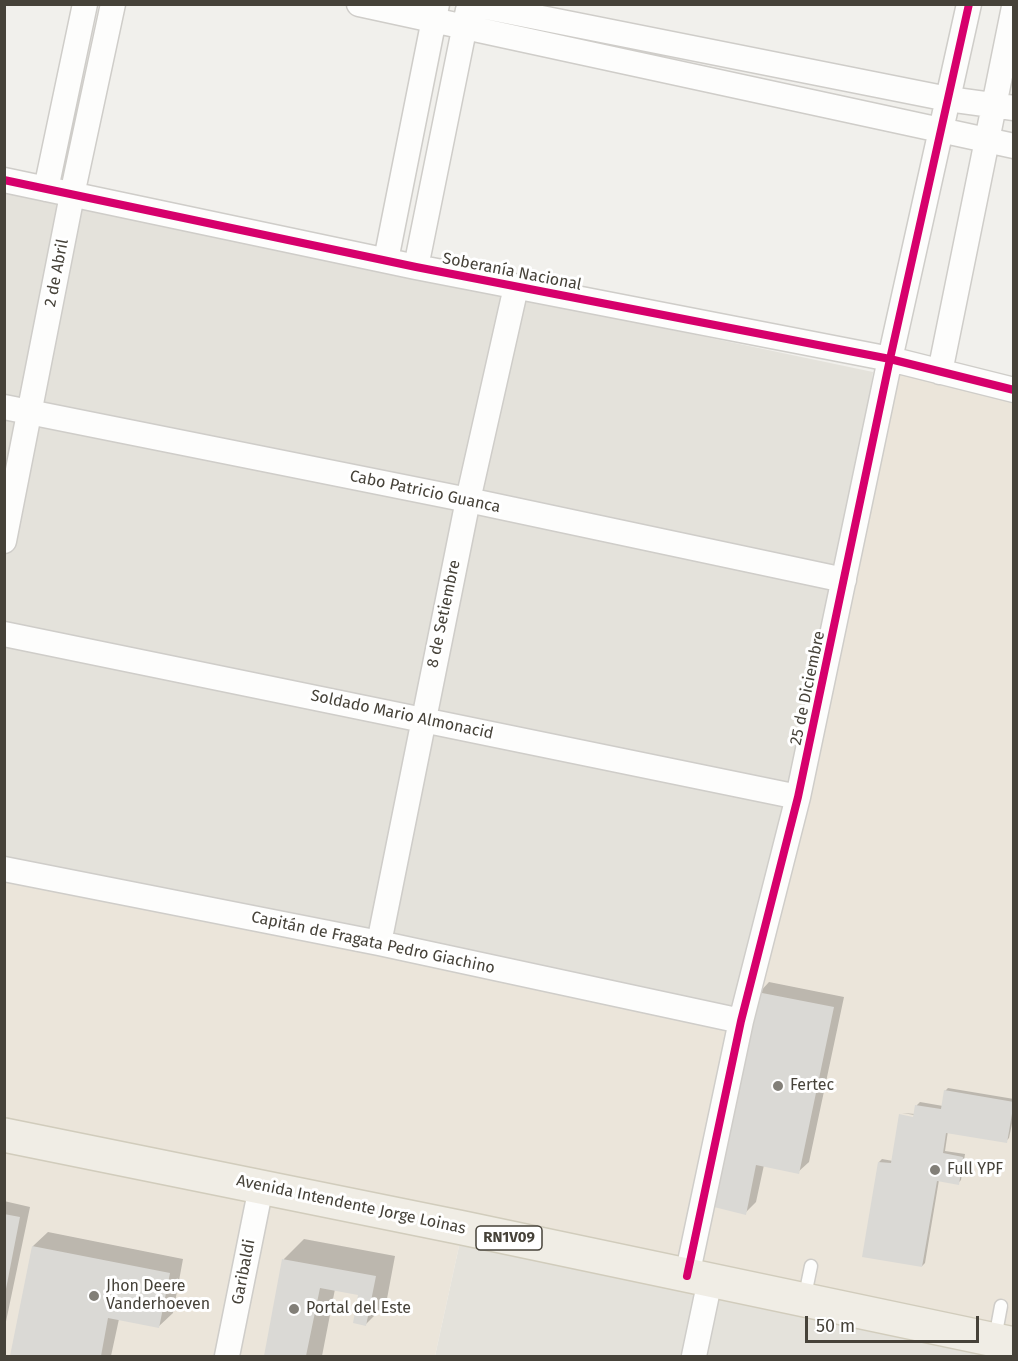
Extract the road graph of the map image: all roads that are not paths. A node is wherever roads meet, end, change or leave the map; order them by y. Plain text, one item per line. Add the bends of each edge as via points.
1 (85, 4) edge
2 (113, 4) edge
3 (359, 4) edge
4 (969, 4) edge
5 (1014, 7) edge
6 (436, 12) edge
7 (468, 12) edge
8 (948, 99) junction
9 (1004, 106) edge
10 (942, 129) junction
11 (987, 140) junction
12 (1014, 146) edge
13 (4, 180) edge
14 (46, 189) junction
15 (72, 195) junction
16 (386, 260) junction
17 (416, 267) junction
18 (516, 287) junction
19 (890, 359) junction
20 (940, 372) junction
21 (1014, 390) edge
22 (4, 407) edge
23 (31, 412) junction
24 (468, 500) junction
25 (4, 542) edge
26 (844, 580) junction
27 (4, 634) edge
28 (423, 720) junction
29 (798, 797) junction
30 (4, 869) edge
31 (379, 943) junction
32 (741, 1021) junction
33 (4, 1135) edge
34 (261, 1187) junction
35 (811, 1266) dead end
36 (699, 1278) junction
37 (803, 1301) junction
38 (1001, 1306) dead end
39 (1004, 1341) edge
40 (227, 1356) edge
41 (694, 1356) edge

1 - 14 street
2 - 15 street, 2 de Abril
3 - 6 street
4 - 8 street, 25 de Diciembre
5 - 9 street
6 - 7 street
6 - 16 street
7 - 8 street
7 - 10 street
7 - 17 street
8 - 9 street
8 - 10 street, 25 de Diciembre
9 - 11 street
10 - 11 street
10 - 19 street, 25 de Diciembre
11 - 12 street
11 - 20 street
13 - 14 street, Soberanía Nacional
14 - 15 street, Soberanía Nacional
15 - 16 street, Soberanía Nacional
15 - 23 street, 2 de Abril
16 - 17 street, Soberanía Nacional
17 - 18 street, Soberanía Nacional
18 - 19 street, Soberanía Nacional
18 - 24 street, 8 de Setiembre
19 - 20 street, Soberanía Nacional
19 - 26 street, 25 de Diciembre
20 - 21 street, Soberanía Nacional
22 - 23 street, Cabo Patricio Guanca
23 - 24 street, Cabo Patricio Guanca
23 - 25 street, 2 de Abril
24 - 26 street, Cabo Patricio Guanca
24 - 28 street, 8 de Setiembre
26 - 29 street, 25 de Diciembre
27 - 28 street, Soldado Mario Almonacid
28 - 29 street, Soldado Mario Almonacid
28 - 31 street, 8 de Setiembre
29 - 32 street, 25 de Diciembre
30 - 31 street, Capitán de Fragata Pedro Giachino
31 - 32 street, Capitán de Fragata Pedro Giachino
32 - 36 street, 25 de Diciembre
33 - 34 main road, Avenida Intendente Jorge Loinas / RN1V09
34 - 36 main road, Avenida Intendente Jorge Loinas / RN1V09
34 - 40 street, Garibaldi
35 - 37 lane
36 - 37 main road, Avenida Intendente Jorge Loinas / RN1V09
36 - 41 street, 25 de Diciembre
37 - 39 main road, Avenida Intendente Jorge Loinas / RN1V09
38 - 39 lane

